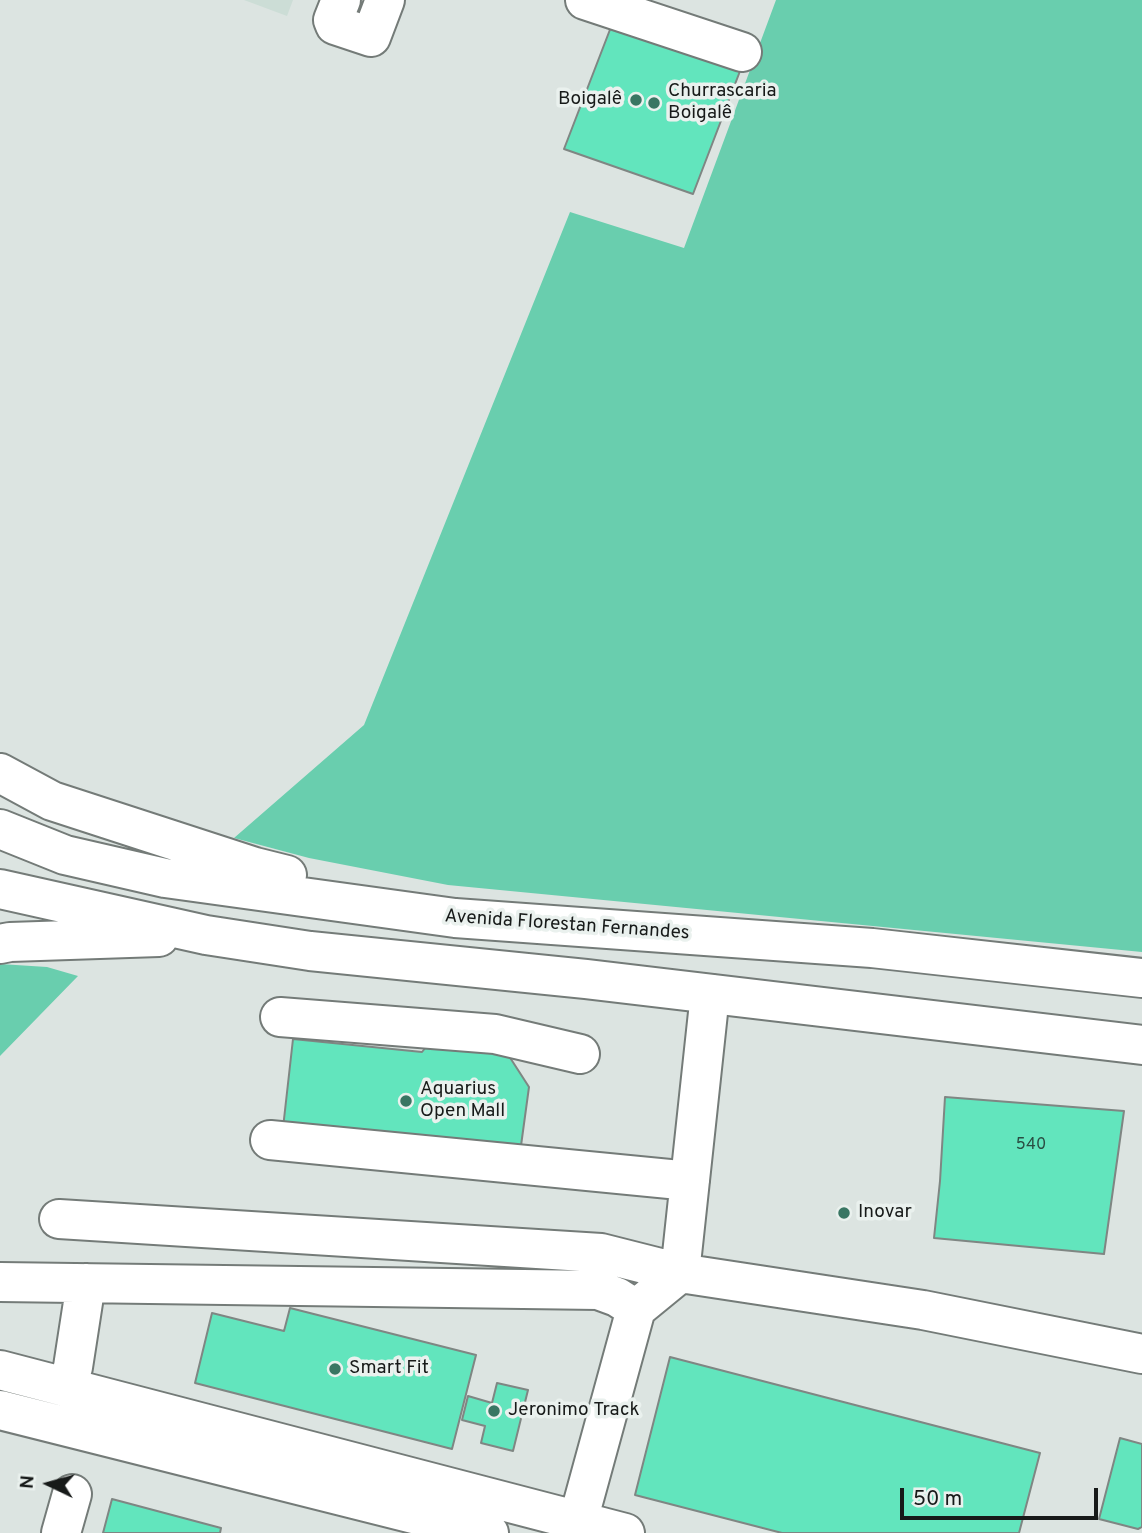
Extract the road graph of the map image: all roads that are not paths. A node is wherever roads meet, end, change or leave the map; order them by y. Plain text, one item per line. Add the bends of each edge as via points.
1 (341, 0) edge
2 (385, 0) edge
3 (585, 0) edge
4 (743, 52) dead end
5 (0, 773) edge
6 (0, 829) edge
7 (0, 889) edge
8 (455, 918) junction
9 (206, 934) junction
10 (0, 944) edge
11 (1142, 978) edge
12 (710, 994) junction
13 (280, 1017) dead end
14 (1142, 1045) edge
15 (579, 1054) dead end
16 (270, 1140) dead end
17 (690, 1181) junction
18 (59, 1219) dead end
19 (680, 1273) junction
20 (0, 1282) edge
21 (86, 1283) junction
22 (636, 1309) junction
23 (1142, 1354) edge
24 (0, 1370) edge
25 (67, 1387) junction
26 (0, 1410) edge
27 (72, 1494) dead end
28 (578, 1521) junction
29 (61, 1533) edge
30 (489, 1533) edge
31 (625, 1533) edge

1 - 2 main road via 335,25 371,37
3 - 4 main road
5 - 8 main road via 52,800 255,867
6 - 8 main road, Avenida Florestan Fernandes via 65,855 165,878
7 - 9 main road
8 - 11 main road, Avenida Florestan Fernandes via 872,948
9 - 10 main road
9 - 12 main road via 310,951
12 - 14 main road
12 - 17 main road
13 - 15 main road via 495,1034
16 - 17 main road
17 - 19 main road
18 - 19 main road via 601,1253
19 - 22 main road
19 - 23 main road via 923,1310
20 - 21 main road
21 - 22 main road via 598,1290
21 - 25 main road
22 - 28 main road
24 - 25 main road
25 - 28 main road
26 - 30 main road
27 - 29 main road
28 - 31 main road

